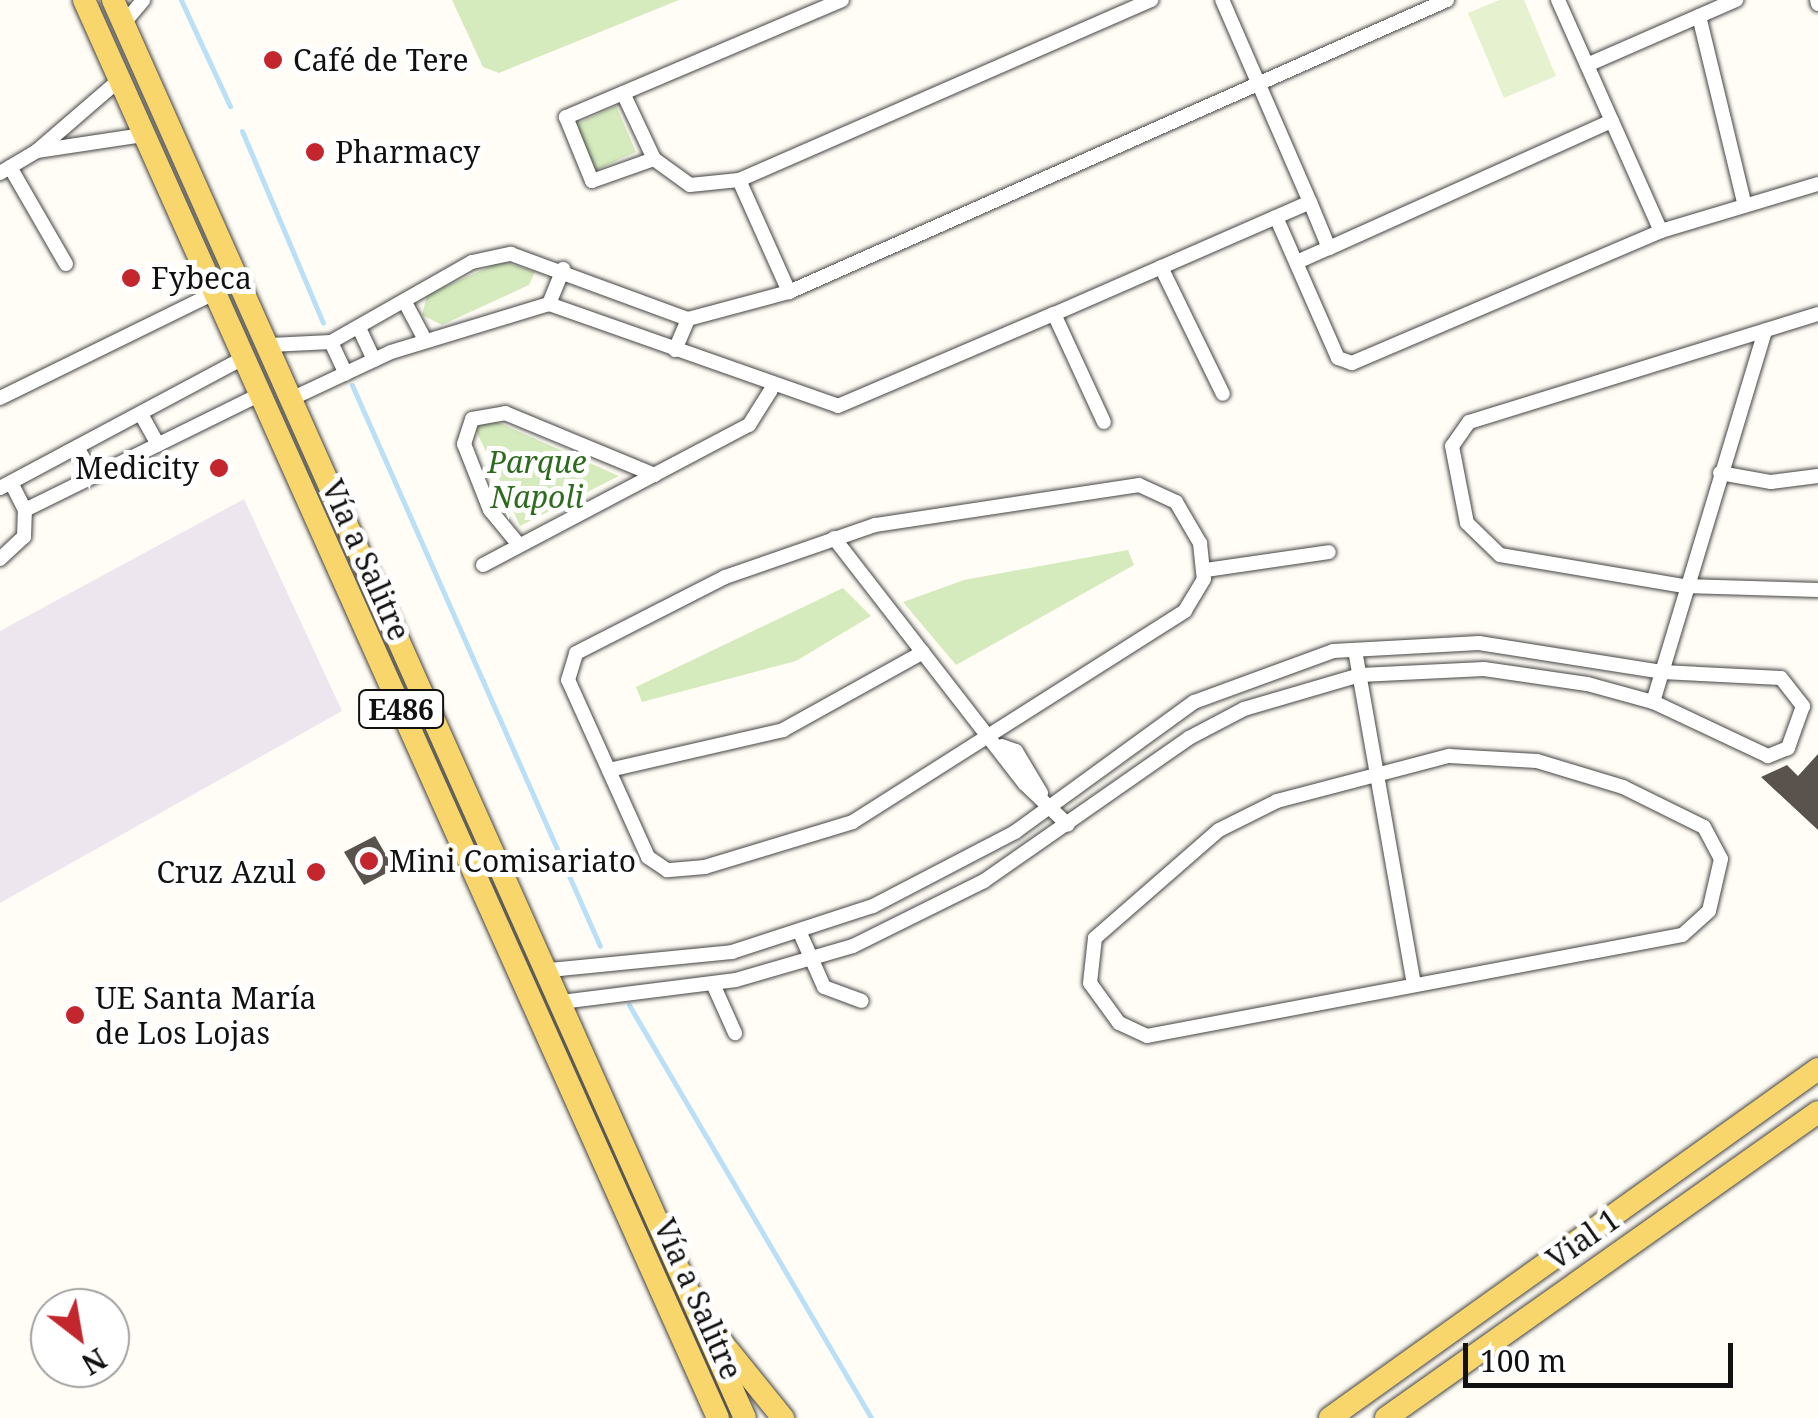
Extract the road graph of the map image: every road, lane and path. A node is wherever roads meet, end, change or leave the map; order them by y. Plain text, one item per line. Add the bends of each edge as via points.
1 (84, 0) edge
2 (113, 0) edge
3 (144, 0) edge
4 (842, 0) edge
5 (1151, 0) edge
6 (1222, 0) edge
7 (1447, 0) edge
8 (1558, 0) edge
9 (1736, 0) edge
10 (1699, 16) junction
11 (124, 24) junction
12 (1587, 65) junction
13 (118, 81) junction
14 (1259, 83) junction
15 (623, 92) junction
16 (1612, 121) junction
17 (143, 135) junction
18 (37, 151) junction
19 (654, 159) junction
20 (5, 170) edge
21 (738, 180) junction
22 (1818, 184) edge
23 (1310, 202) junction
24 (1745, 206) junction
25 (1276, 216) junction
26 (1661, 231) junction
27 (1329, 248) junction
28 (1297, 262) junction
29 (66, 264) dead end
30 (1162, 267) junction
31 (563, 270) junction
32 (789, 292) junction
33 (214, 293) junction
34 (549, 304) junction
35 (407, 306) junction
36 (1054, 314) junction
37 (1818, 314) edge
38 (688, 319) junction
39 (360, 330) junction
40 (1765, 330) junction
41 (425, 340) junction
42 (331, 342) junction
43 (270, 345) junction
44 (675, 350) junction
45 (242, 359) junction
46 (374, 360) junction
47 (346, 374) junction
48 (771, 390) junction
49 (1222, 394) dead end
50 (259, 396) junction
51 (0, 398) edge
52 (293, 398) junction
53 (141, 414) junction
54 (1104, 422) dead end
55 (158, 445) junction
56 (76, 448) junction
57 (1720, 473) junction
58 (655, 474) junction
59 (93, 476) junction
60 (1818, 476) edge
61 (5, 485) edge
62 (24, 510) junction
63 (834, 538) junction
64 (519, 545) junction
65 (1329, 552) dead end
66 (0, 559) edge
67 (484, 565) dead end
68 (1206, 570) junction
69 (1684, 586) junction
70 (1818, 590) edge
71 (1354, 650) junction
72 (923, 652) junction
73 (1658, 672) junction
74 (1360, 675) junction
75 (1653, 702) junction
76 (998, 741) junction
77 (608, 770) junction
78 (1374, 770) junction
79 (1052, 806) junction
80 (1068, 824) junction
81 (800, 933) junction
82 (732, 952) junction
83 (808, 959) junction
84 (549, 970) junction
85 (736, 980) junction
86 (1414, 983) junction
87 (713, 984) junction
88 (862, 1001) dead end
89 (563, 1002) junction
90 (735, 1032) dead end
91 (1818, 1069) edge
92 (1818, 1112) edge
93 (698, 1313) junction
94 (718, 1418) edge
95 (745, 1418) edge
96 (783, 1418) edge
97 (1330, 1418) edge
98 (1386, 1418) edge

1 - 13 main road, Vía a Salitre / E486
2 - 11 main road, Vía a Salitre / E486
3 - 11 street
4 - 15 street
5 - 21 street
6 - 14 street
7 - 14 street
8 - 12 street
9 - 10 street
10 - 12 street
10 - 24 street
11 - 43 main road, Vía a Salitre / E486
12 - 16 street
13 - 17 main road, Vía a Salitre / E486
13 - 18 street
14 - 23 street
14 - 32 street
15 - 19 street
15 - 19 street via 564,124 595,184
16 - 26 street
16 - 27 street
17 - 18 street
17 - 33 main road, Vía a Salitre / E486
18 - 20 street
19 - 21 street via 690,185
20 - 29 street
21 - 32 street
22 - 24 street
23 - 25 street
23 - 27 street
24 - 26 street
25 - 28 street
25 - 30 street
26 - 28 street via 1352,362 1338,358
27 - 28 street
30 - 36 street
30 - 49 street
31 - 34 street
31 - 35 street via 511,254 472,262
31 - 38 street
32 - 38 street
33 - 45 main road, Vía a Salitre / E486
33 - 51 street
34 - 41 street
34 - 44 street
35 - 39 street
35 - 41 street
36 - 48 street via 838,406
36 - 54 street
37 - 40 street
38 - 44 street
39 - 42 street
39 - 46 street
40 - 57 street
40 - 69 street via 1470,422 1452,446 1466,524 1500,555
41 - 46 street
42 - 43 street
42 - 47 street
43 - 52 main road, Vía a Salitre / E486
44 - 48 street
45 - 50 main road, Vía a Salitre / E486
45 - 53 street
46 - 47 street
47 - 52 street
48 - 58 street via 749,425
50 - 55 street
50 - 94 main road, Vía a Salitre / E486
52 - 84 main road, Vía a Salitre / E486
53 - 55 street
53 - 56 street
55 - 59 street
56 - 59 street
56 - 61 street
57 - 60 street via 1771,482
57 - 69 street
58 - 64 street
58 - 64 street via 505,413 472,419 464,444 490,510
59 - 62 street
61 - 62 street
62 - 66 street via 24,537
63 - 68 street via 978,505 1139,485 1176,502
63 - 72 street
63 - 77 street via 694,591 576,653 568,680
64 - 67 street
65 - 68 street
68 - 76 street via 1185,611 1099,658
69 - 70 street
69 - 73 street
71 - 73 street via 1480,644
71 - 74 street
71 - 79 street via 1296,661 1194,702
72 - 76 street
72 - 77 street via 782,730
73 - 75 street
73 - 75 street via 1781,678 1798,691 1802,723 1788,748 1768,756
74 - 75 street via 1484,669
74 - 78 street
74 - 80 street via 1244,709
76 - 77 street via 854,822 675,872 648,857
76 - 79 street via 1023,760
78 - 86 street
78 - 86 street via 1219,830 1117,913 1086,966 1118,1023 1147,1036
78 - 86 street via 1449,756 1537,761 1623,787 1704,827 1722,859 1709,912 1682,936
79 - 80 street
79 - 81 street via 942,874
80 - 83 street via 922,916
81 - 82 street
81 - 83 street
82 - 84 street
82 - 85 street
83 - 85 street
83 - 88 street via 832,993
84 - 89 main road, Vía a Salitre / E486
85 - 87 street
87 - 89 street
87 - 90 street
89 - 93 main road, Vía a Salitre / E486
91 - 97 main road
92 - 98 main road, Vial 1
93 - 95 main road, Vía a Salitre / E486
93 - 96 main road

